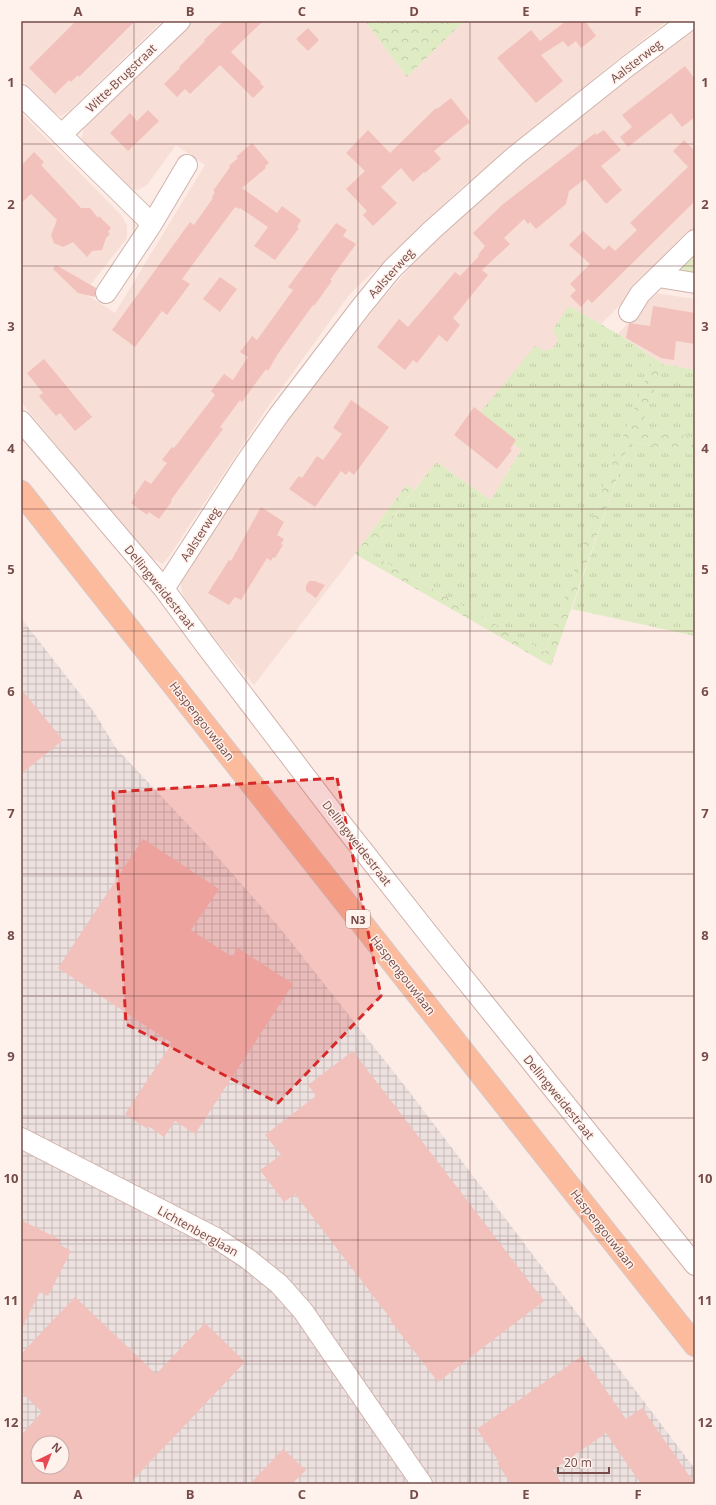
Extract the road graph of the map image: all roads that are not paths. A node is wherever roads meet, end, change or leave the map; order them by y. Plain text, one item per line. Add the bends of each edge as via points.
1 (180, 21) edge
2 (688, 21) edge
3 (21, 94) edge
4 (61, 135) junction
5 (187, 165) dead end
6 (152, 224) junction
7 (695, 240) edge
8 (658, 277) junction
9 (695, 283) edge
10 (106, 293) dead end
11 (628, 312) dead end
12 (21, 421) edge
13 (21, 492) edge
14 (164, 589) junction
15 (21, 1138) edge
16 (695, 1265) edge
17 (695, 1345) edge
18 (422, 1484) edge

1 - 4 street, Witte-Brugstraat
2 - 14 street, Aalsterweg via 515,156 392,269 278,416
3 - 4 street
4 - 6 street
5 - 6 street
6 - 10 street
7 - 8 street
8 - 9 street
8 - 11 street via 640,294
12 - 14 street, Dellingweidestraat
13 - 17 main road, Haspengouwlaan / N3
14 - 16 street, Dellingweidestraat via 400,898
15 - 18 street, Lichtenberglaan via 216,1238 279,1284 302,1311

